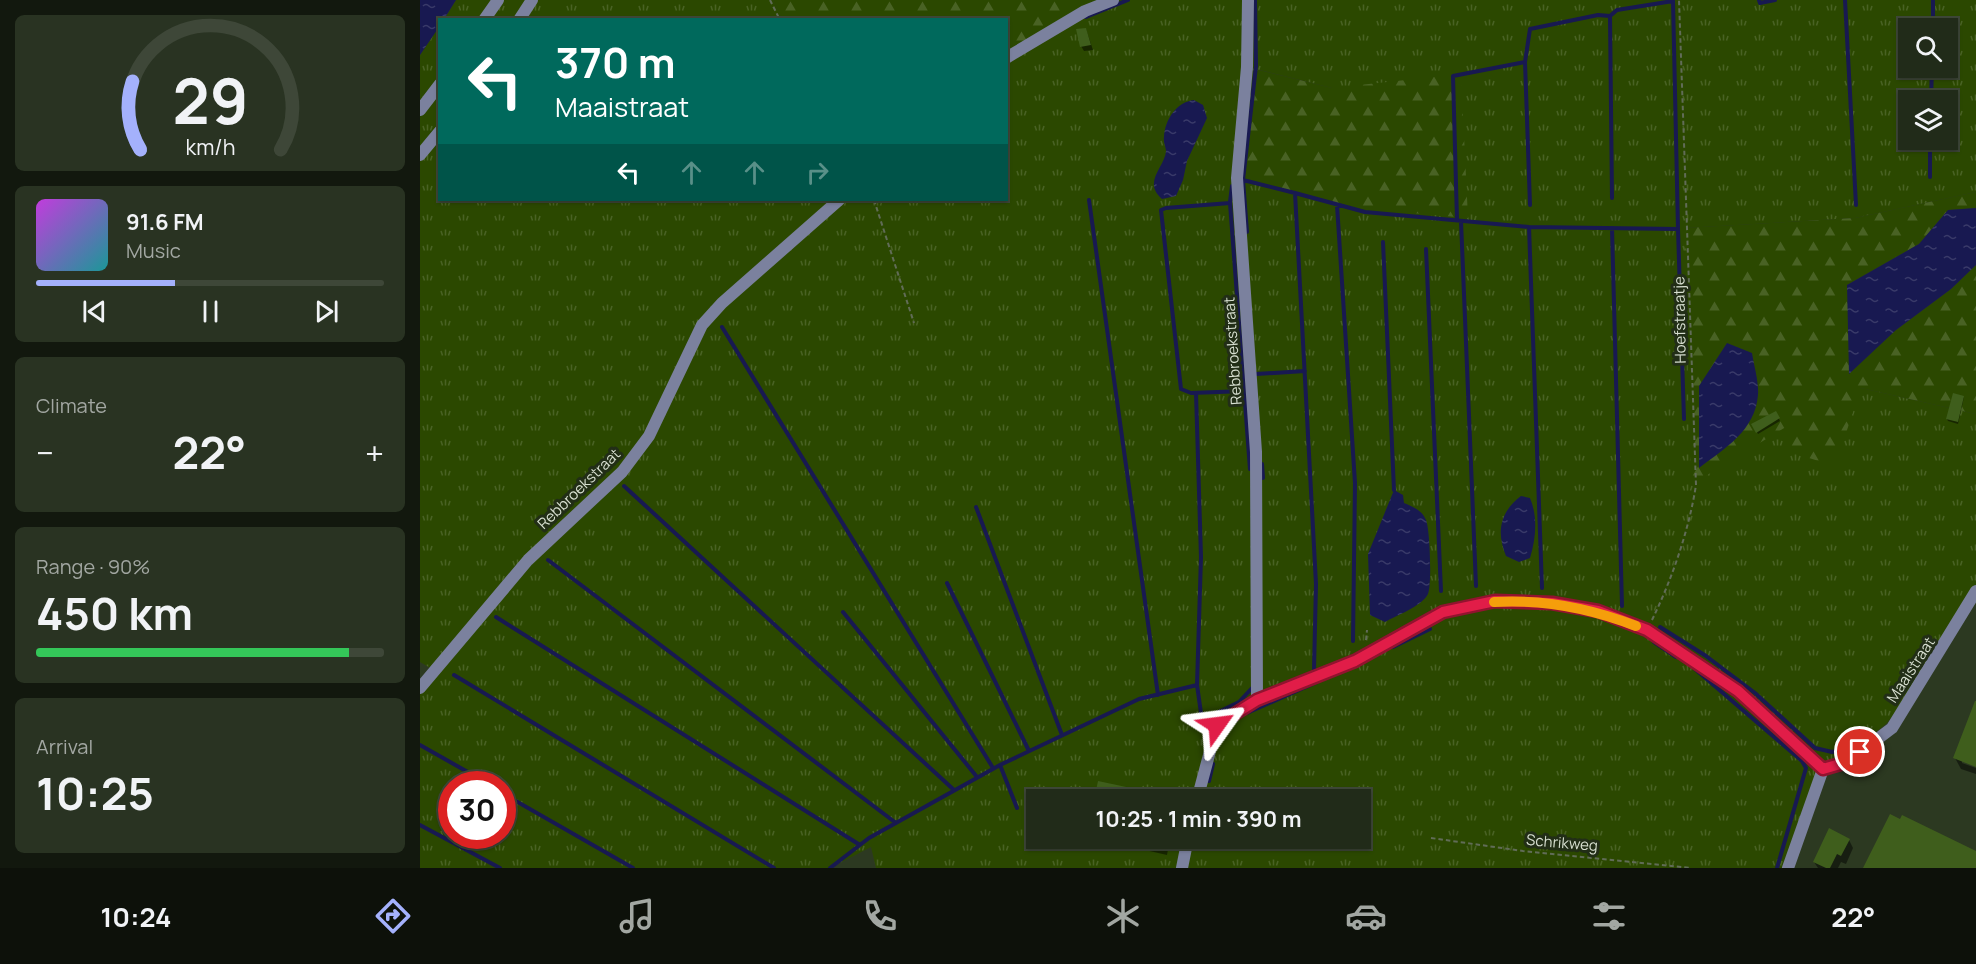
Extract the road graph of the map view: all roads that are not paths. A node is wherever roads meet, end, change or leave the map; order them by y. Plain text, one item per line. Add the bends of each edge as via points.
1 (498, 0) edge
2 (532, 0) edge
3 (1113, 0) edge
4 (1248, 0) edge
5 (485, 18) edge
6 (520, 18) edge
7 (1008, 57) edge
8 (438, 87) edge
9 (420, 110) edge
10 (438, 133) edge
11 (420, 154) edge
12 (838, 201) edge
13 (1976, 591) edge
14 (420, 688) edge
15 (1257, 700) junction
16 (1823, 769) junction
17 (1200, 789) edge
18 (1186, 849) edge
19 (1182, 868) edge
20 (1788, 868) edge

1 - 5 street
2 - 6 street
3 - 7 street via 1085,11
4 - 15 street, Rebbroekstraat via 1247,67 1237,178 1256,453
8 - 9 street
10 - 11 street
12 - 14 street, Rebbroekstraat via 702,325 649,436 629,463 528,560
13 - 16 street, Maaistraat via 1892,728 1847,762
15 - 16 street via 1355,661 1443,612 1495,601 1552,603 1598,611 1647,630 1738,691
15 - 17 street via 1217,725
16 - 20 street
18 - 19 street

